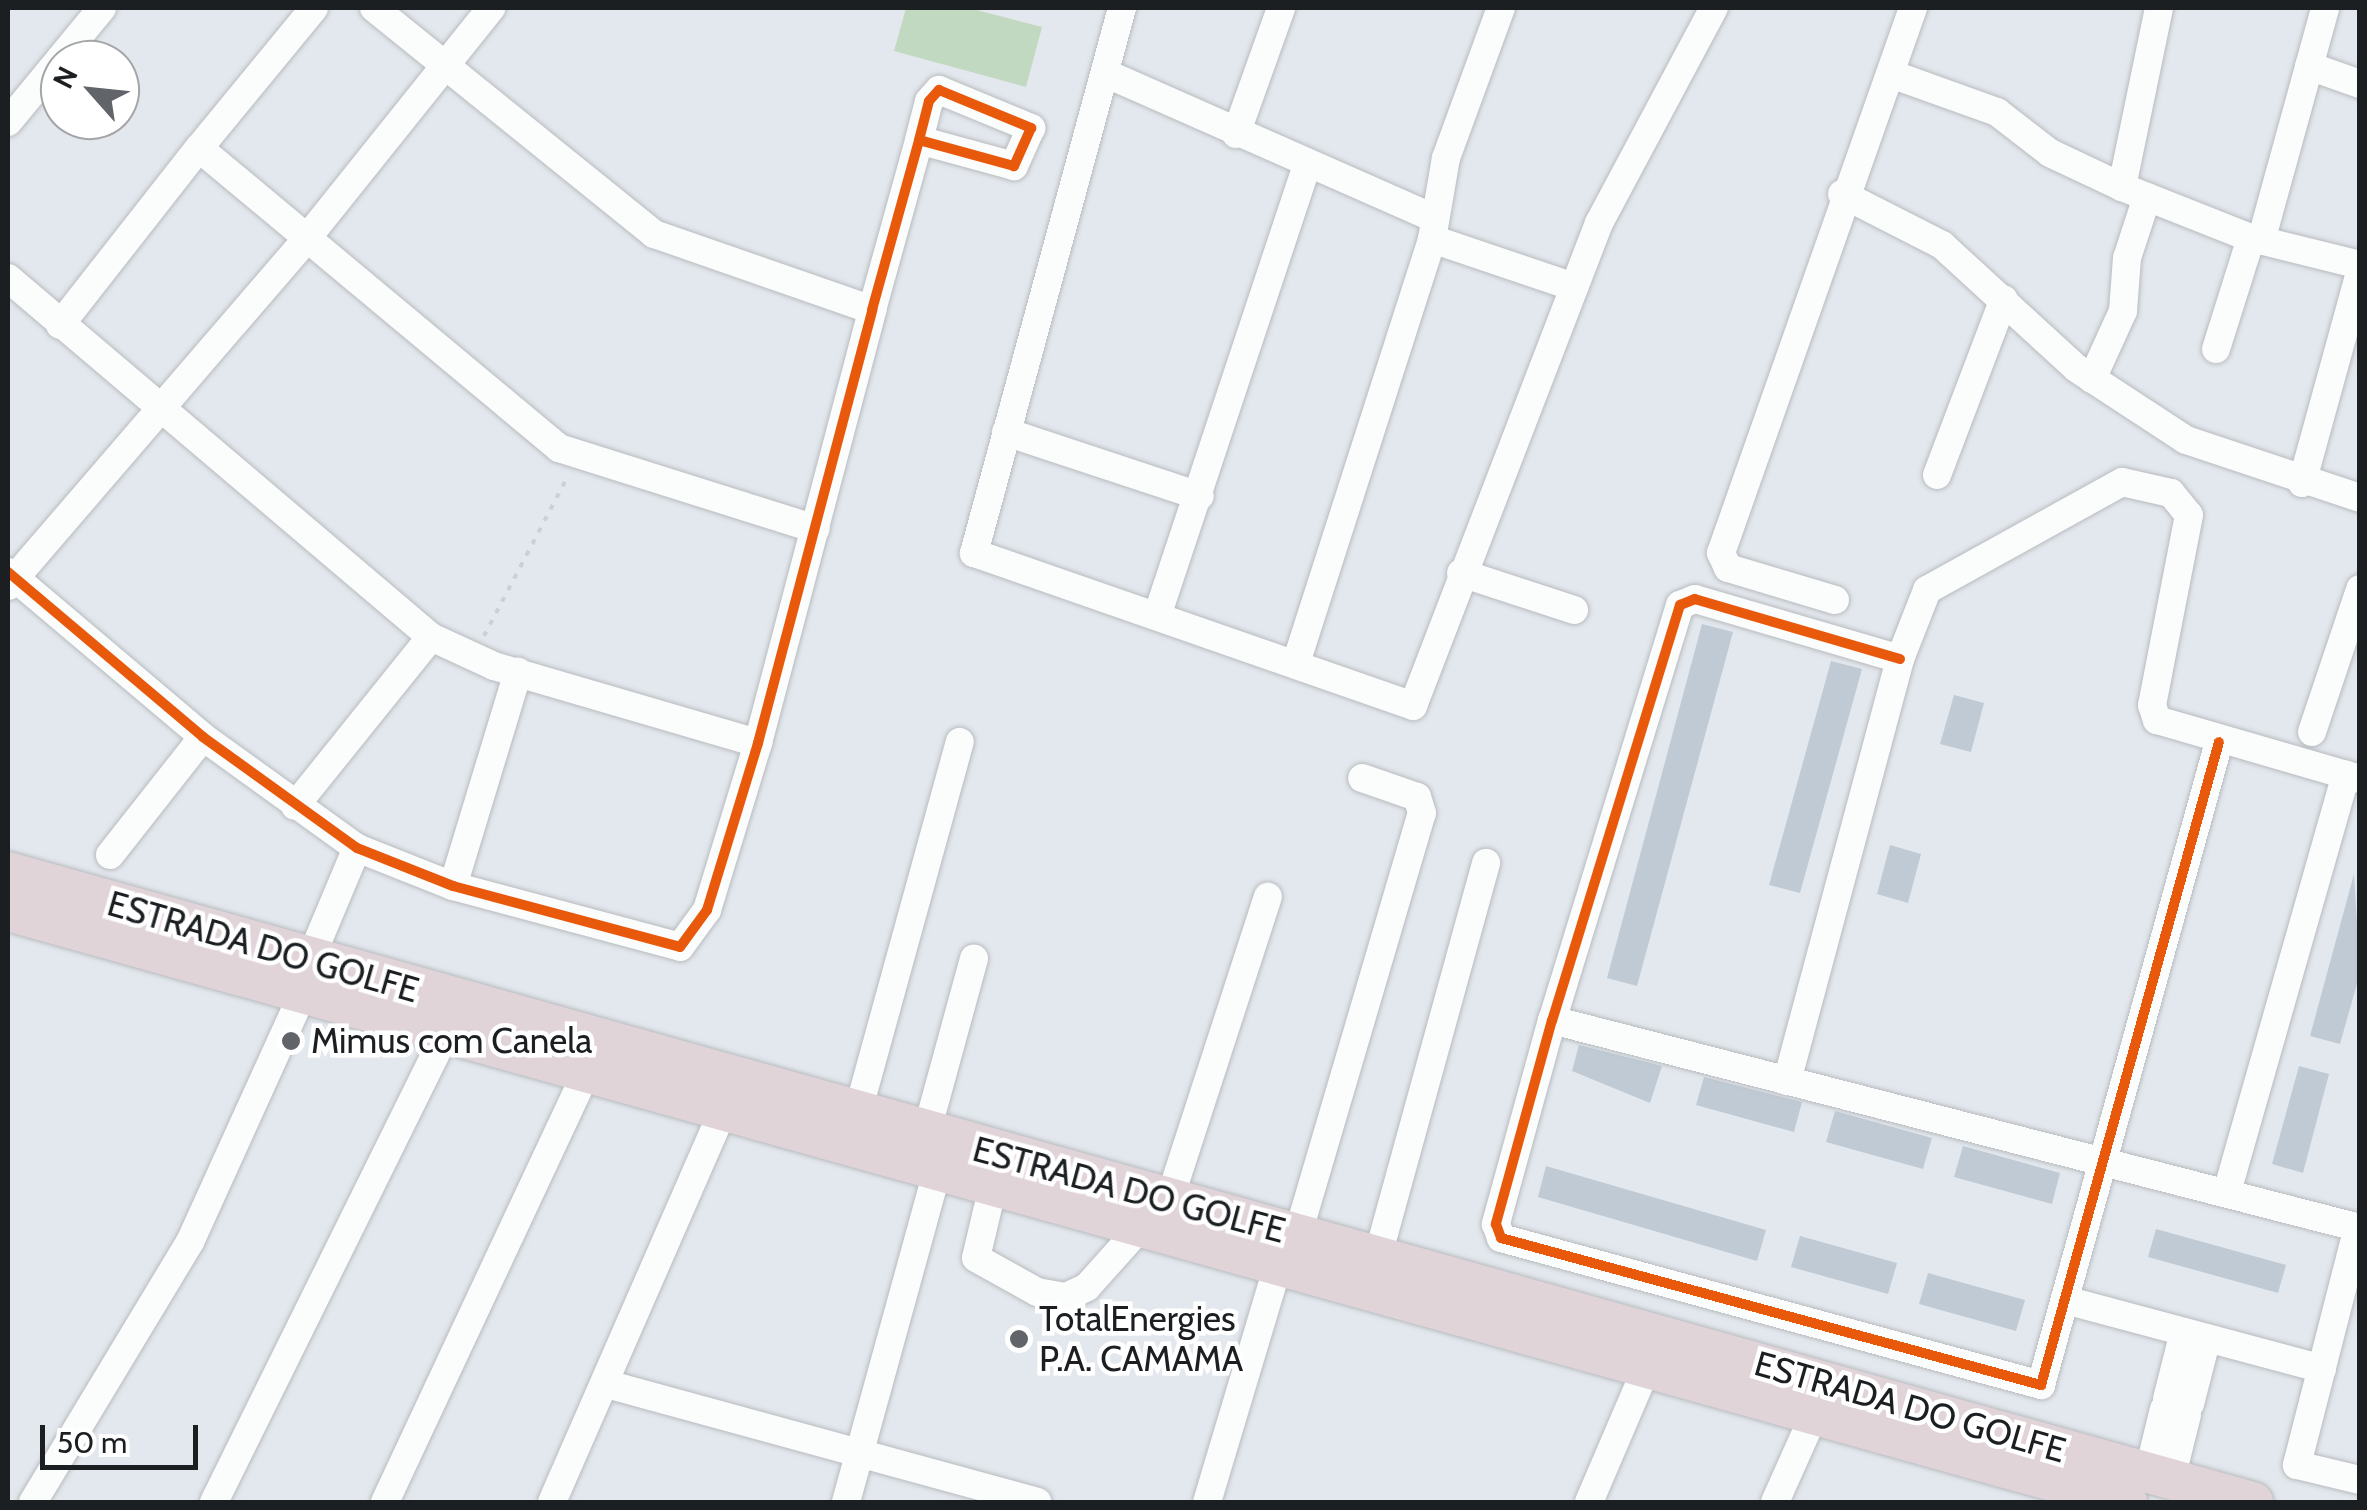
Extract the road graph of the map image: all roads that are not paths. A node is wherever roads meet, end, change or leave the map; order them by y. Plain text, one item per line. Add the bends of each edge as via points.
1 (102, 8) edge
2 (314, 8) edge
3 (374, 8) edge
4 (491, 8) edge
5 (1122, 8) edge
6 (1281, 8) edge
7 (1502, 8) edge
8 (1714, 8) edge
9 (1914, 8) edge
10 (2160, 8) edge
11 (2325, 8) edge
12 (445, 65) junction
13 (2309, 66) junction
14 (1105, 72) junction
15 (1891, 74) junction
16 (2360, 84) edge
17 (8, 122) edge
18 (1236, 134) junction
19 (918, 140) dead end
20 (199, 148) junction
21 (1308, 165) junction
22 (2134, 192) junction
23 (1842, 194) junction
24 (1432, 228) junction
25 (308, 238) junction
26 (2256, 239) junction
27 (2360, 265) edge
28 (2360, 274) edge
29 (8, 278) edge
30 (1574, 287) junction
31 (2004, 299) junction
32 (872, 310) junction
33 (60, 325) junction
34 (2216, 349) dead end
35 (2092, 379) junction
36 (161, 410) junction
37 (1006, 432) junction
38 (1937, 475) dead end
39 (2302, 483) junction
40 (1200, 496) junction
41 (2360, 498) edge
42 (816, 529) junction
43 (1461, 573) junction
44 (10, 579) edge
45 (2360, 589) edge
46 (1835, 600) dead end
47 (1574, 610) dead end
48 (1157, 616) junction
49 (431, 637) junction
50 (1900, 659) junction
51 (1296, 662) junction
52 (518, 672) junction
53 (2312, 732) dead end
54 (203, 737) junction
55 (960, 742) dead end
56 (2218, 742) junction
57 (758, 744) junction
58 (2352, 777) edge
59 (1362, 778) dead end
60 (294, 806) junction
61 (357, 848) junction
62 (110, 855) dead end
63 (1486, 863) dead end
64 (8, 872) edge
65 (453, 886) junction
66 (1268, 897) dead end
67 (8, 911) edge
68 (974, 958) dead end
69 (306, 978) junction
70 (1552, 1020) junction
71 (446, 1033) junction
72 (586, 1072) junction
73 (1787, 1080) junction
74 (724, 1109) junction
75 (857, 1115) junction
76 (932, 1152) junction
77 (2108, 1163) junction
78 (994, 1186) junction
79 (2227, 1192) junction
80 (1169, 1202) junction
81 (1140, 1228) junction
82 (2359, 1228) edge
83 (1288, 1251) junction
84 (1377, 1259) junction
85 (2069, 1301) junction
86 (2196, 1335) junction
87 (1647, 1367) junction
88 (2322, 1369) junction
89 (610, 1385) junction
90 (1814, 1415) junction
91 (861, 1451) junction
92 (2360, 1480) edge
93 (2149, 1485) edge
94 (34, 1502) edge
95 (214, 1502) edge
96 (385, 1502) edge
97 (552, 1502) edge
98 (846, 1502) edge
99 (1037, 1502) edge
100 (1207, 1502) edge
101 (1589, 1502) edge
102 (1775, 1502) edge
103 (2253, 1502) edge

1 - 17 street
2 - 20 street
3 - 12 street
4 - 12 street
5 - 14 street
6 - 18 street
7 - 24 street
8 - 30 street
9 - 15 street
10 - 22 street
11 - 13 street
12 - 25 street
12 - 32 street via 654,234
13 - 16 street
13 - 26 street
14 - 18 street
14 - 37 street
15 - 22 street via 1996,112 2050,153
15 - 23 street
18 - 21 street
19 - 32 street
20 - 25 street
20 - 33 street
21 - 24 street
21 - 40 street
22 - 26 street
22 - 35 street via 2124,311
23 - 31 street via 1942,244
23 - 46 street via 1721,553 1728,568
24 - 30 street
24 - 51 street
25 - 36 street
25 - 42 street via 577,460
26 - 27 street
26 - 34 street
28 - 39 street
29 - 33 street
30 - 43 street
31 - 35 street
31 - 38 street
32 - 42 street
33 - 36 street
35 - 39 street via 2186,440
36 - 44 street
36 - 49 street
37 - 40 street
37 - 48 street via 974,553
39 - 41 street
40 - 48 street
42 - 57 street
43 - 47 street
43 - 51 street via 1414,706
44 - 54 street
45 - 53 street
48 - 51 street
49 - 52 street
49 - 60 street
50 - 56 street via 1937,580 2136,481 2170,494 2188,515 2152,705 2157,720
50 - 70 street via 1695,599 1680,605
50 - 73 street
52 - 57 street
52 - 65 street
54 - 60 street
54 - 62 street
55 - 75 street
56 - 58 street
56 - 77 street
57 - 65 street via 708,910 680,947
58 - 79 street
59 - 83 street via 1417,797 1422,812
60 - 61 street
61 - 65 street
61 - 69 street
63 - 84 street
64 - 69 highway, ESTRADA DO GOLFE
66 - 80 street
67 - 69 highway, ESTRADA DO GOLFE
68 - 76 street
69 - 71 highway, ESTRADA DO GOLFE
69 - 75 highway, ESTRADA DO GOLFE
69 - 94 street via 190,1242
70 - 73 street
70 - 85 street via 1496,1224 1500,1238 2032,1385 2048,1378
71 - 72 highway, ESTRADA DO GOLFE
71 - 95 street
72 - 74 highway, ESTRADA DO GOLFE
72 - 96 street
73 - 77 street
74 - 76 highway, ESTRADA DO GOLFE
74 - 89 street
75 - 76 highway, ESTRADA DO GOLFE
76 - 78 highway, ESTRADA DO GOLFE
76 - 80 highway, ESTRADA DO GOLFE
76 - 91 street
77 - 79 street
77 - 85 street
78 - 81 highway, ESTRADA DO GOLFE
78 - 81 street via 976,1258 1037,1292 1066,1297 1087,1287
79 - 82 street
80 - 83 highway, ESTRADA DO GOLFE
81 - 83 highway, ESTRADA DO GOLFE
82 - 88 street
83 - 84 highway, ESTRADA DO GOLFE
83 - 87 highway, ESTRADA DO GOLFE
83 - 100 street
84 - 93 highway, ESTRADA DO GOLFE
85 - 86 street
86 - 88 street
86 - 93 street
87 - 90 highway, ESTRADA DO GOLFE
87 - 101 street
88 - 92 street via 2297,1464
89 - 91 street
89 - 97 street
90 - 93 highway, ESTRADA DO GOLFE
90 - 102 street
91 - 98 street
91 - 99 street
93 - 103 highway, ESTRADA DO GOLFE

